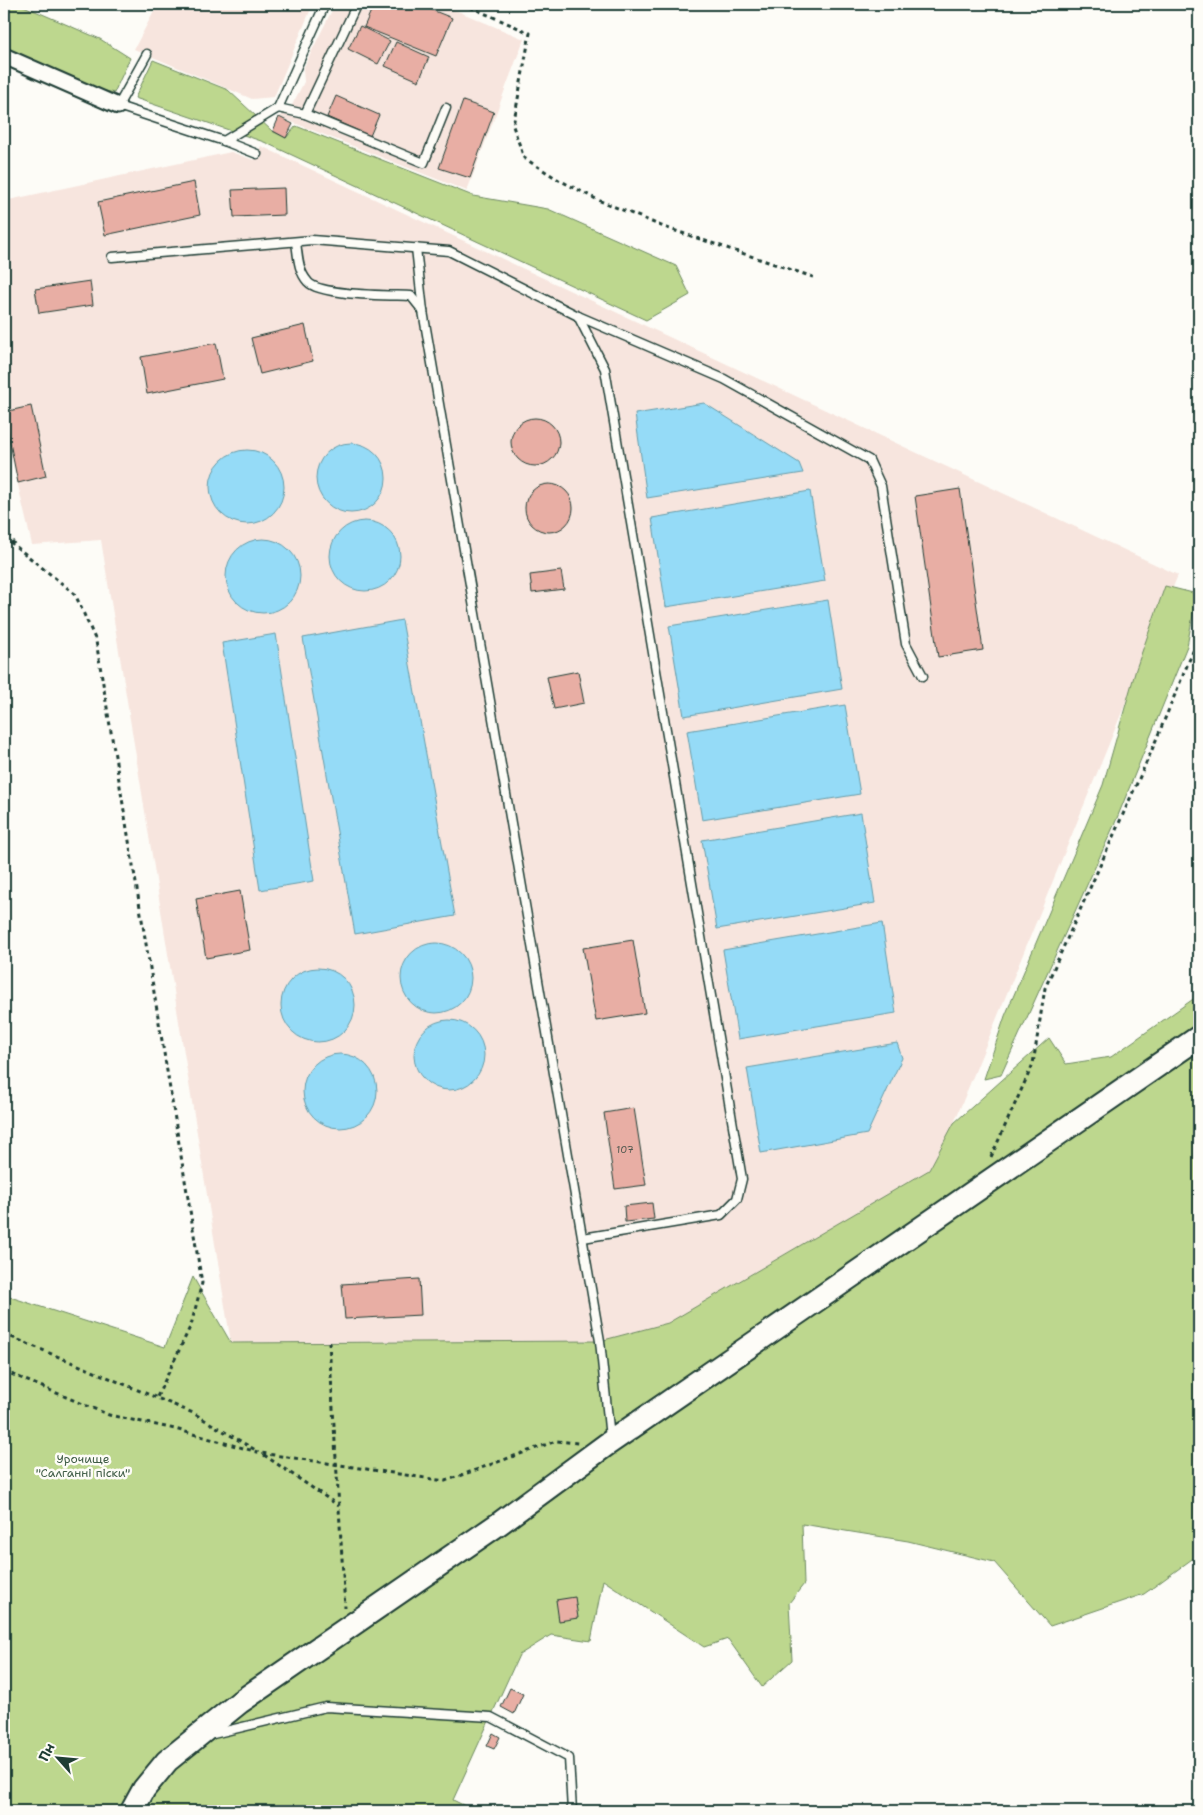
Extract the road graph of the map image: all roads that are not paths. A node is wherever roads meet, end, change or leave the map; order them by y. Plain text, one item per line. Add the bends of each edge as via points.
1 (325, 4) edge
2 (354, 10) dead end
3 (148, 54) dead end
4 (4, 56) edge
5 (118, 106) junction
6 (278, 108) junction
7 (446, 108) dead end
8 (306, 114) junction
9 (224, 141) junction
10 (257, 154) dead end
11 (296, 242) junction
12 (416, 248) junction
13 (112, 257) dead end
14 (423, 311) junction
15 (578, 316) junction
16 (923, 676) dead end
17 (1199, 1037) edge
18 (583, 1238) junction
19 (608, 1444) junction
20 (194, 1738) junction
21 (132, 1811) edge
22 (572, 1811) edge

1 - 6 lane
2 - 8 lane
3 - 5 lane
4 - 5 street
5 - 9 lane
6 - 8 lane
6 - 9 lane
7 - 8 lane via 424,163
9 - 10 lane
11 - 12 lane via 312,240
11 - 13 lane
11 - 14 lane via 300,269 309,284 354,294 412,296
12 - 14 lane
12 - 15 lane via 449,251
14 - 18 lane
15 - 16 lane via 724,380 869,460 881,486 906,644
15 - 18 lane via 605,369 742,1179 737,1199 721,1214
17 - 19 street
18 - 19 lane via 600,1341
19 - 20 street via 500,1523 240,1702
20 - 21 street via 144,1789
20 - 22 lane via 326,1707 491,1717 569,1758

